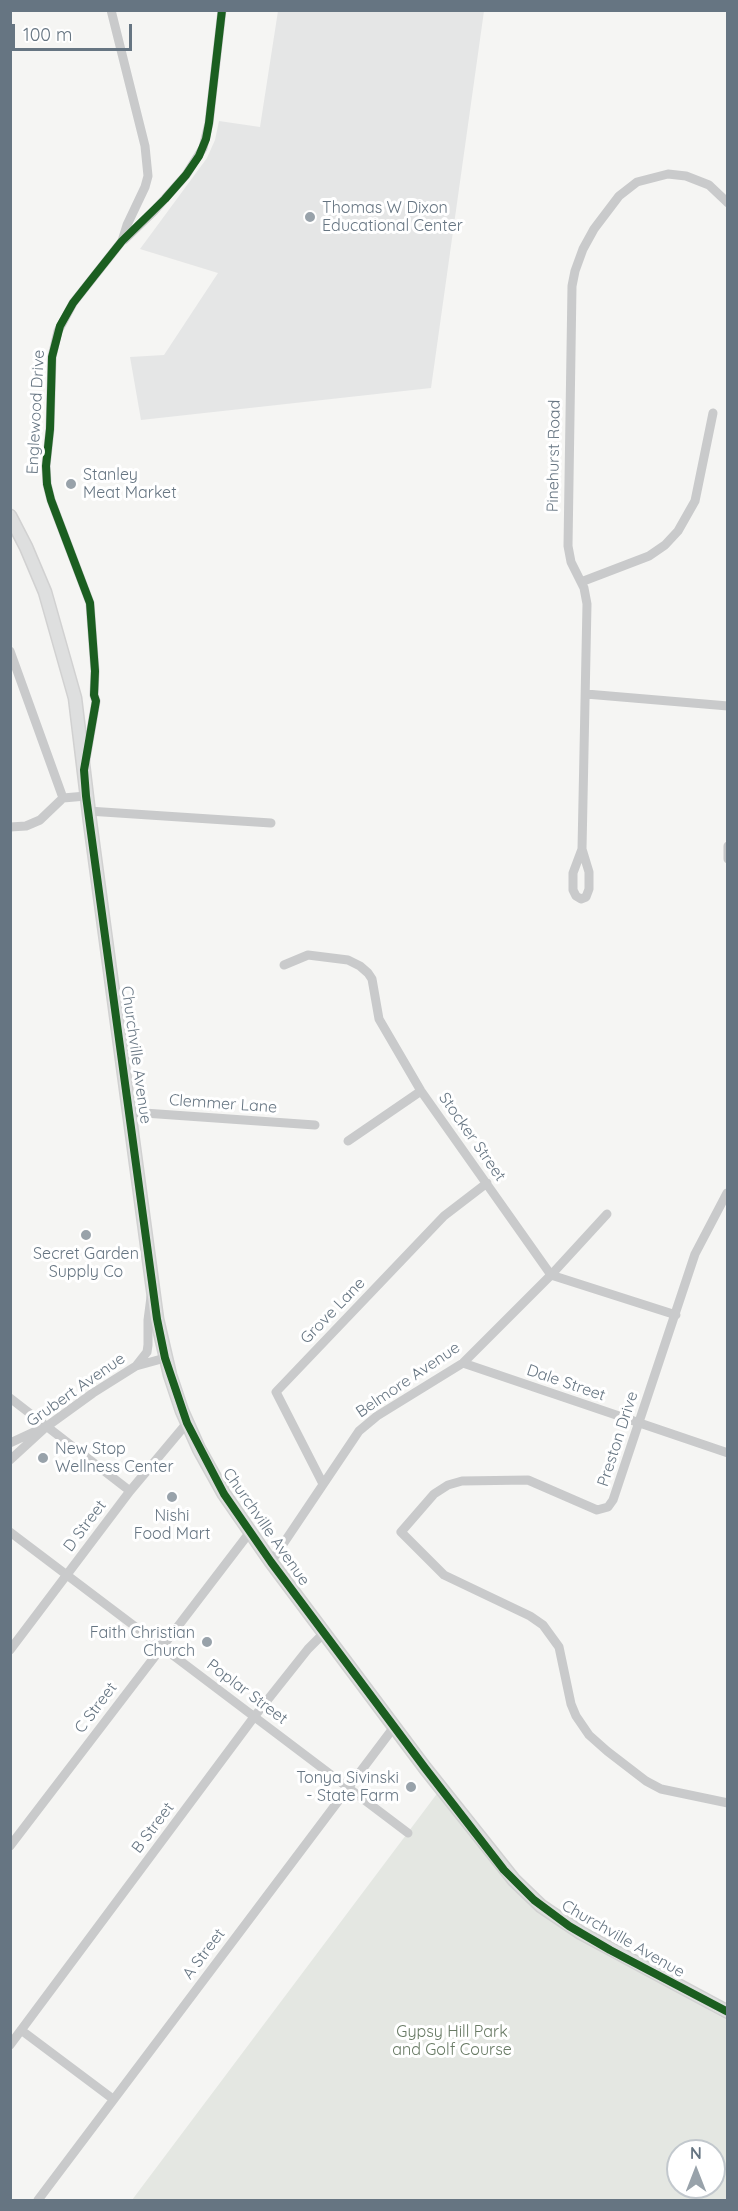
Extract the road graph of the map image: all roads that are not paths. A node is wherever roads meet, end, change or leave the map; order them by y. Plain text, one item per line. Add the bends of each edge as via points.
1 (111, 10) edge
2 (222, 10) edge
3 (728, 203) edge
4 (122, 242) junction
5 (713, 413) dead end
6 (10, 516) edge
7 (581, 582) junction
8 (10, 651) edge
9 (586, 694) junction
10 (94, 695) junction
11 (75, 698) junction
12 (728, 706) edge
13 (84, 770) junction
14 (86, 796) junction
15 (63, 798) junction
16 (88, 811) junction
17 (271, 823) dead end
18 (10, 827) edge
19 (728, 846) edge
20 (582, 849) dead end
21 (728, 859) edge
22 (284, 965) dead end
23 (421, 1091) junction
24 (130, 1112) junction
25 (315, 1125) dead end
26 (348, 1141) dead end
27 (487, 1183) junction
28 (727, 1193) edge
29 (607, 1214) dead end
30 (551, 1275) junction
31 (152, 1284) junction
32 (675, 1315) junction
33 (165, 1358) junction
34 (463, 1363) junction
35 (136, 1366) junction
36 (10, 1398) edge
37 (187, 1423) junction
38 (639, 1424) junction
39 (46, 1427) junction
40 (10, 1443) edge
41 (728, 1453) edge
42 (10, 1460) edge
43 (323, 1484) junction
44 (130, 1491) junction
45 (10, 1532) edge
46 (249, 1532) junction
47 (271, 1562) junction
48 (66, 1576) junction
49 (324, 1633) junction
50 (161, 1646) junction
51 (10, 1650) edge
52 (255, 1717) junction
53 (394, 1727) junction
54 (348, 1787) junction
55 (728, 1803) edge
56 (408, 1833) dead end
57 (10, 1845) edge
58 (728, 2013) edge
59 (21, 2030) junction
60 (10, 2045) edge
61 (113, 2099) junction
62 (38, 2200) edge

1 - 4 street, Englewood Drive via 148,168 145,187
2 - 4 street via 203,148 186,175
3 - 7 street, Pinehurst Road via 696,178 668,174 643,179 619,196 594,229 578,261 572,286 568,542 571,562
4 - 10 street, Englewood Drive via 65,315 52,357 47,484 88,596
5 - 7 street via 695,501 678,531 649,556
6 - 11 main road, Churchville Avenue via 45,592
7 - 9 street, Pinehurst Road via 587,604
8 - 15 street
9 - 12 street
9 - 20 street, Pinehurst Road
10 - 11 street
10 - 13 street, Englewood Drive via 96,711
11 - 13 main road, Churchville Avenue
13 - 14 main road, Churchville Avenue
14 - 15 street
14 - 16 main road, Churchville Avenue
15 - 18 street via 40,820
16 - 17 street
16 - 24 main road, Churchville Avenue
19 - 21 street
22 - 23 street, Stocker Street via 308,955 348,960 365,969 372,980 379,1019
23 - 26 street
23 - 27 street, Stocker Street
24 - 25 street, Clemmer Lane
24 - 31 main road, Churchville Avenue
27 - 30 street, Stocker Street
27 - 43 street, Grove Lane via 444,1216 276,1392
28 - 32 street, Preston Drive via 695,1254
29 - 30 street, Belmore Avenue
30 - 32 street
30 - 34 street, Belmore Avenue
31 - 33 main road, Churchville Avenue
31 - 35 street via 147,1352
32 - 38 street, Preston Drive
33 - 35 street, Grubert Avenue
33 - 37 main road, Churchville Avenue
34 - 38 street, Dale Street
34 - 43 street, Belmore Avenue via 370,1421
35 - 39 street, Grubert Avenue
36 - 39 street
37 - 44 street, D Street
37 - 46 main road, Churchville Avenue via 212,1474
38 - 41 street, Dale Street
38 - 55 street, Preston Drive via 613,1500 604,1510 528,1479 462,1481 434,1494 400,1532 442,1574 543,1625 559,1647 576,1716 607,1751 661,1789
39 - 40 street
39 - 42 street, Grubert Avenue
39 - 44 street
43 - 47 street, Belmore Avenue
44 - 48 street, D Street
45 - 48 street, Poplar Street
46 - 47 main road, Churchville Avenue
46 - 50 street, C Street
47 - 49 main road, Churchville Avenue
48 - 50 street, Poplar Street
48 - 51 street, D Street
49 - 52 street, B Street
49 - 53 main road, Churchville Avenue
50 - 52 street, Poplar Street
50 - 57 street, C Street
52 - 54 street, Poplar Street
52 - 59 street, B Street
53 - 54 street, A Street
53 - 58 main road, Churchville Avenue via 499,1863 534,1900 598,1944
54 - 56 street, Poplar Street
54 - 61 street, A Street
59 - 60 street, B Street
59 - 61 street
61 - 62 street, A Street

